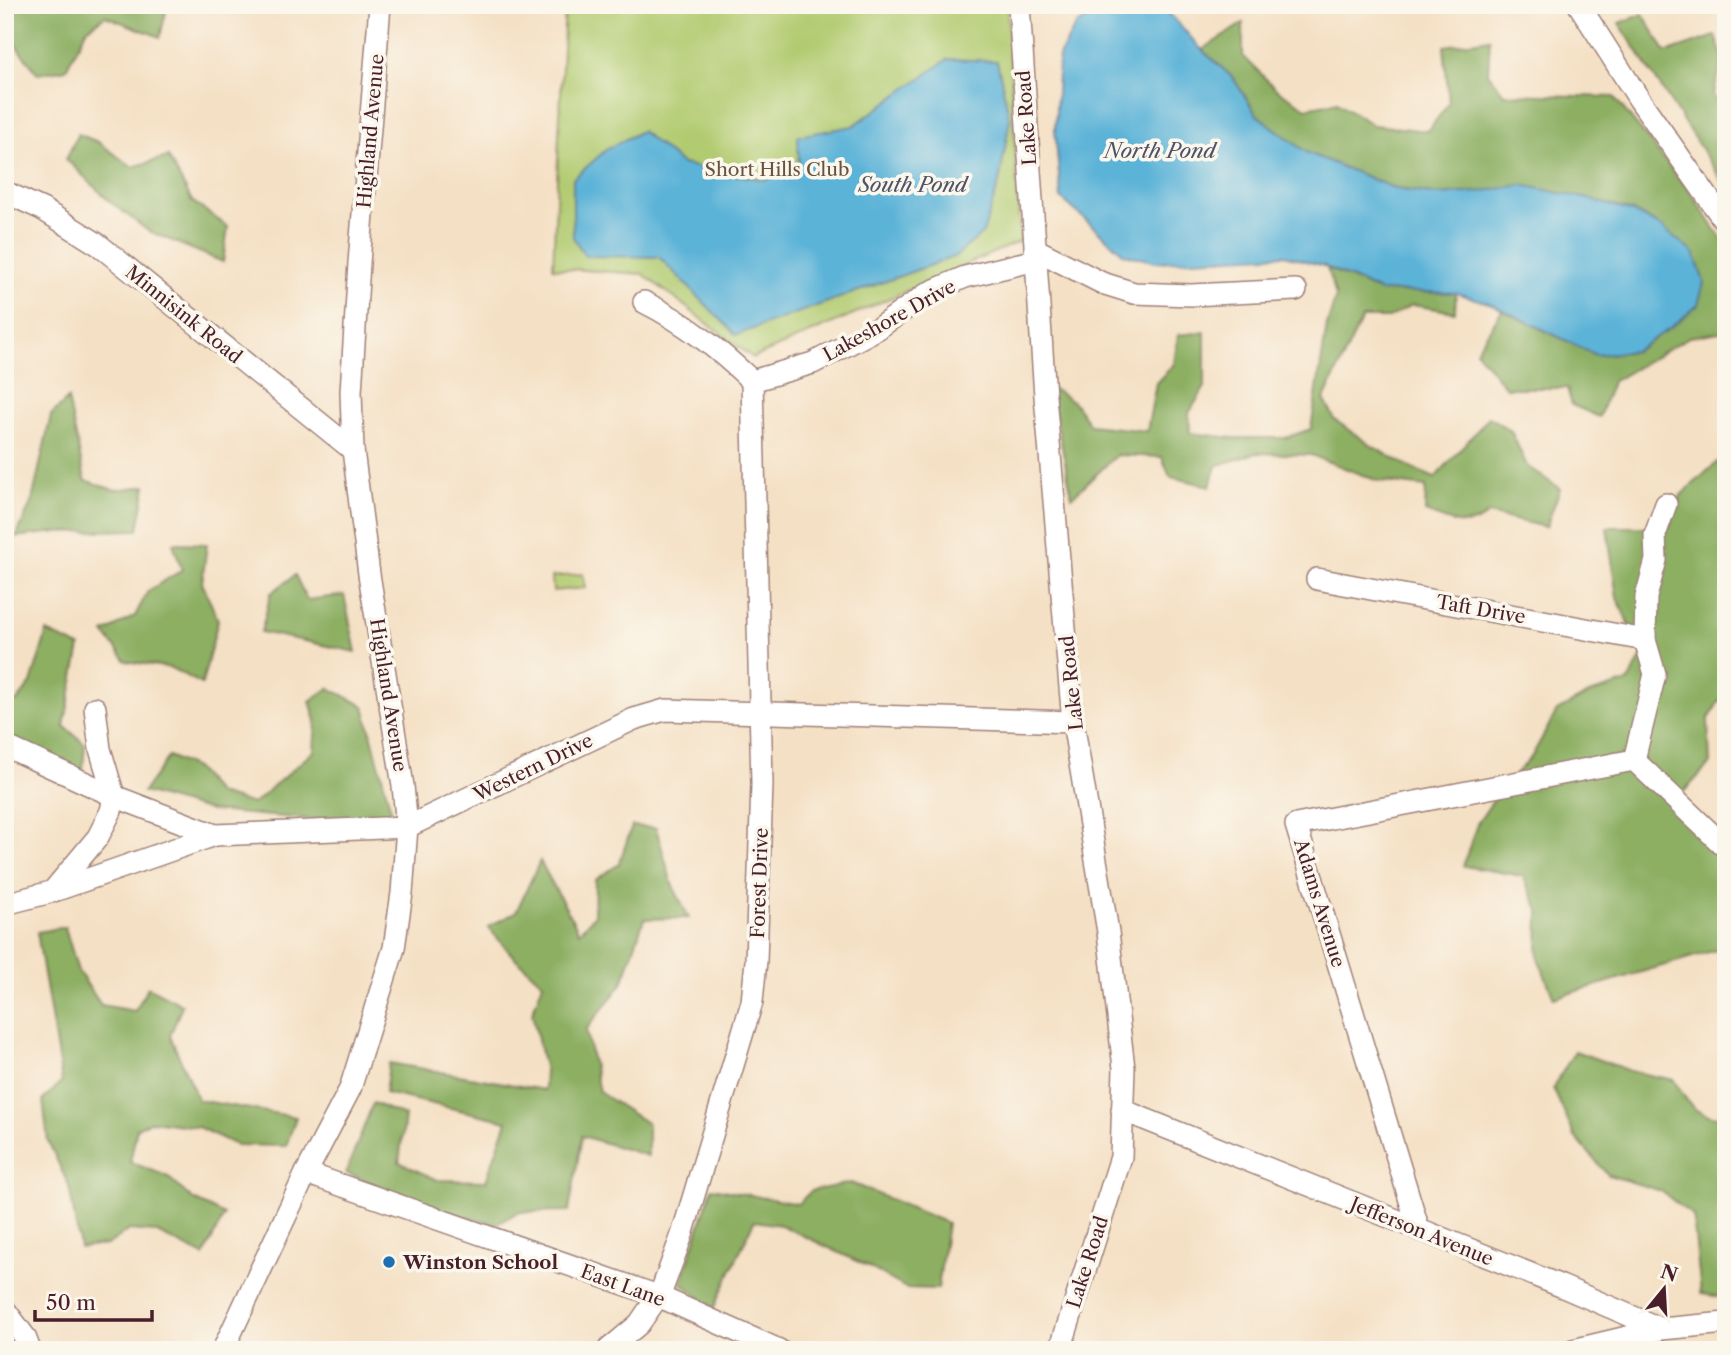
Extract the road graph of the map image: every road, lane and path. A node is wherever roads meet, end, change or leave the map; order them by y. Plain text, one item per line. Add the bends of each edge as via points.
1 (380, 5) edge
2 (1019, 5) edge
3 (1579, 5) edge
4 (5, 192) edge
5 (1726, 223) edge
6 (1035, 255) junction
7 (1296, 290) dead end
8 (644, 302) dead end
9 (752, 381) junction
10 (353, 450) junction
11 (1666, 504) dead end
12 (1317, 579) dead end
13 (1645, 640) junction
14 (95, 708) dead end
15 (761, 712) junction
16 (1073, 722) junction
17 (5, 749) edge
18 (1634, 760) junction
19 (114, 796) junction
20 (407, 827) junction
21 (215, 835) junction
22 (1726, 848) edge
23 (51, 892) junction
24 (5, 904) edge
25 (1122, 1110) junction
26 (306, 1173) junction
27 (1419, 1230) junction
28 (658, 1296) junction
29 (5, 1310) edge
30 (1726, 1323) edge
31 (1661, 1329) junction
32 (30, 1350) edge
33 (223, 1350) edge
34 (608, 1350) edge
35 (779, 1350) edge
36 (1059, 1350) edge
37 (1573, 1350) edge

1 - 10 street, Highland Avenue via 351,371
2 - 6 street, Lake Road
3 - 5 street
4 - 10 street, Minnisink Road via 99,245
6 - 7 street via 1134,293
6 - 9 street, Lakeshore Drive via 928,293 877,329 813,363
6 - 16 street, Lake Road
8 - 9 street via 698,333
9 - 15 street, Forest Drive
10 - 20 street, Highland Avenue
11 - 13 street via 1655,535
12 - 13 street, Taft Drive
13 - 18 street via 1655,674
14 - 19 street via 100,749
15 - 16 street, Western Drive
15 - 20 street, Western Drive via 665,710 634,719
15 - 28 street, Forest Drive via 757,961 752,1002 682,1235
16 - 25 street, Lake Road via 1108,932 1124,1069
17 - 19 street
18 - 22 street
18 - 27 street, Adams Avenue via 1296,825
19 - 21 street
19 - 23 street via 98,837
20 - 21 street, Western Drive
20 - 26 street, Highland Avenue via 394,948 349,1089
21 - 23 street, Western Drive
23 - 24 street, Western Drive
25 - 27 street, Jefferson Avenue
25 - 36 street, Lake Road via 1121,1157
26 - 28 street, East Lane
26 - 33 street, Highland Avenue
27 - 31 street, Jefferson Avenue
28 - 34 street, Forest Drive via 639,1324
28 - 35 street, East Lane
29 - 32 street
30 - 31 street, Jefferson Avenue
31 - 37 street

